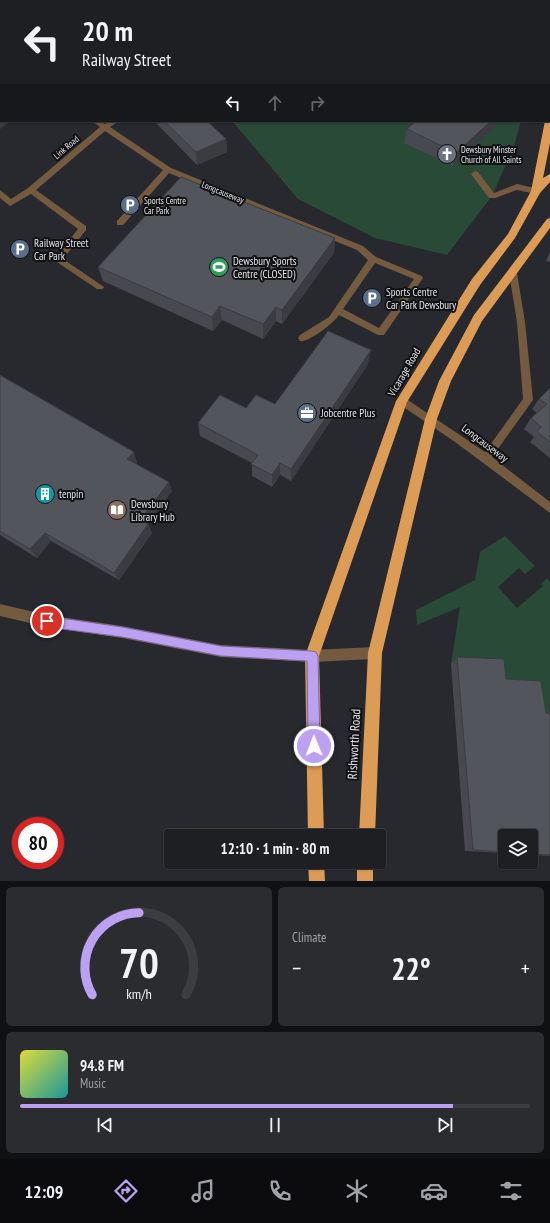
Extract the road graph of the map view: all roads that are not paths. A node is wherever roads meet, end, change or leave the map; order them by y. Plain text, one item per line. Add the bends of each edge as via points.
1 (97, 122) edge
2 (114, 122) edge
3 (550, 122) edge
4 (105, 128) junction
5 (168, 170) junction
6 (475, 174) dead end
7 (550, 177) edge
8 (32, 190) junction
9 (536, 191) junction
10 (0, 193) edge
11 (550, 221) edge
12 (120, 223) dead end
13 (373, 259) junction
14 (513, 273) junction
15 (100, 287) edge
16 (337, 310) junction
17 (303, 338) dead end
18 (402, 401) junction
19 (432, 419) junction
20 (486, 458) junction
21 (550, 508) edge
22 (0, 610) edge
23 (375, 653) junction
24 (312, 656) junction
25 (316, 829) edge
26 (367, 829) edge
27 (316, 869) edge
28 (365, 869) edge
29 (317, 881) edge
30 (365, 881) edge

1 - 4 street, Longcauseway
2 - 4 street, Link Road
3 - 9 highway, Vicarage Road
4 - 5 street, Longcauseway
4 - 8 street, Link Road
5 - 12 street
5 - 13 street, Longcauseway via 360,248
6 - 9 street via 492,196 517,187
7 - 9 highway
8 - 10 street, Link Road via 10,203
8 - 15 street via 82,228 58,260
9 - 18 highway, Vicarage Road via 512,236 476,282
11 - 14 highway
13 - 16 street
13 - 16 street, Longcauseway via 419,278 382,333
14 - 19 highway via 478,318 445,381
14 - 20 street via 521,322 528,400
16 - 17 street via 332,319
18 - 19 street, Longcauseway
18 - 24 highway, Vicarage Road
19 - 20 street, Longcauseway
19 - 23 highway
20 - 21 street, Longcauseway
22 - 24 street via 47,621 221,651
23 - 24 street
23 - 26 highway, Rishworth Road
24 - 25 highway
27 - 29 highway
28 - 30 highway

